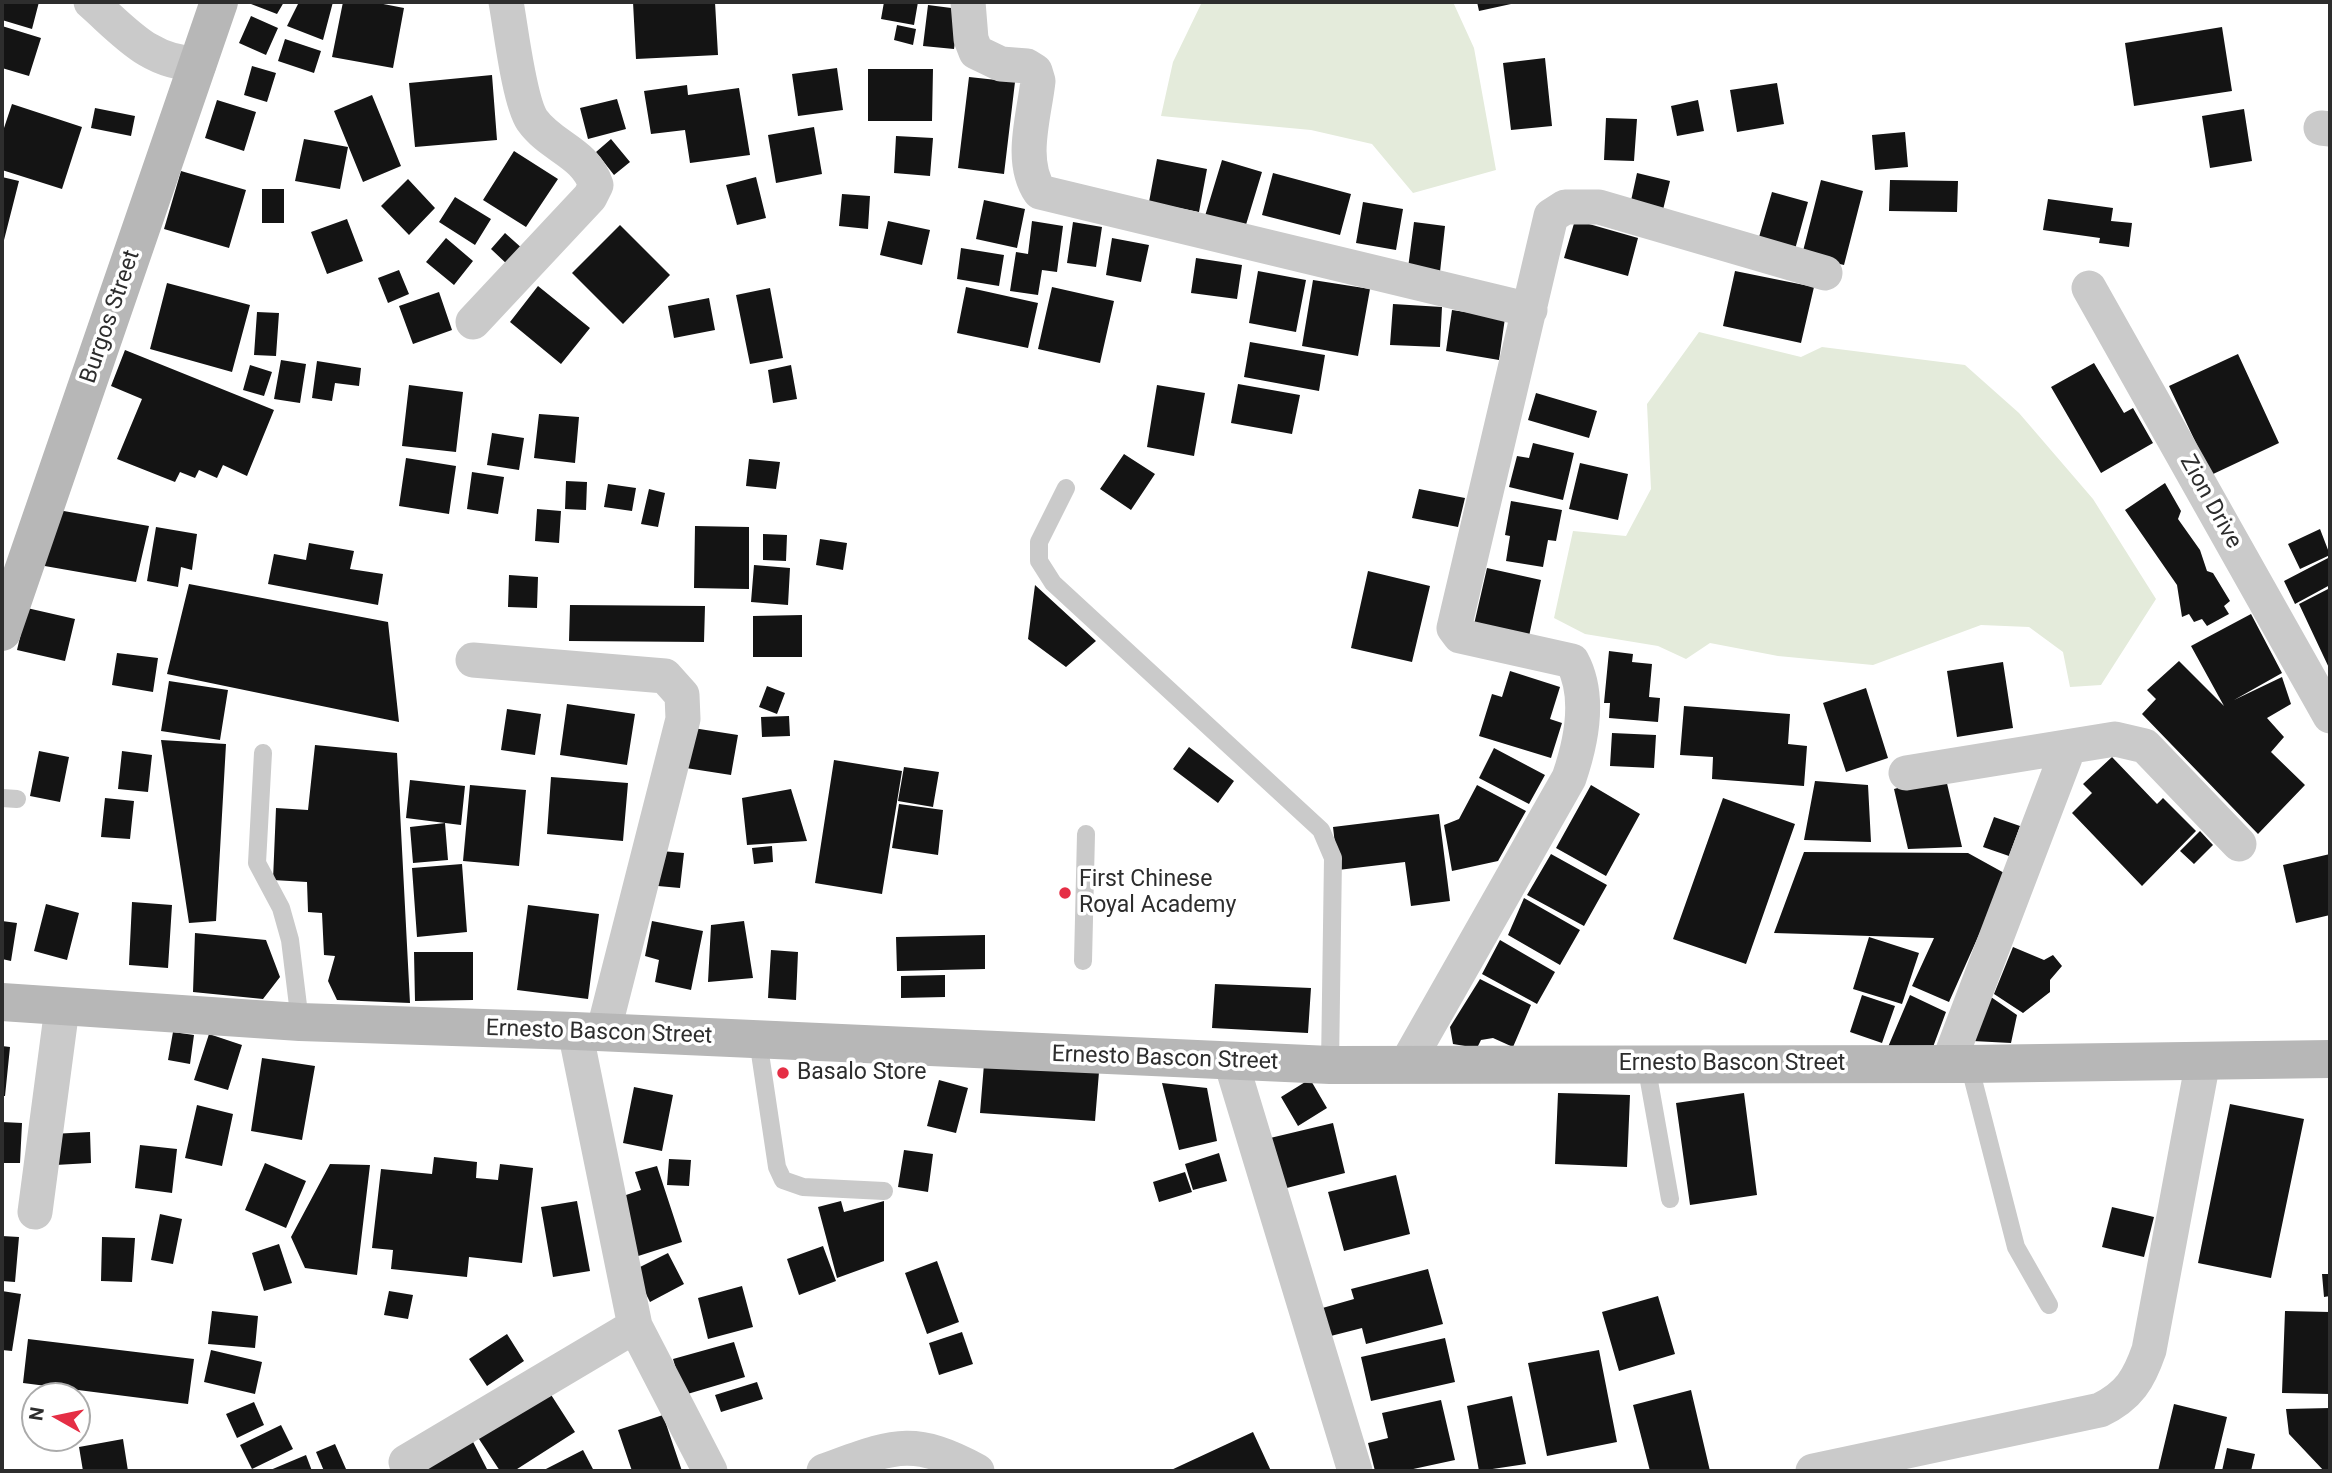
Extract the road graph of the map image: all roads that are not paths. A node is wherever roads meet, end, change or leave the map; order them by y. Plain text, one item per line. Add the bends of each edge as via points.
1 (91, 2) edge
2 (219, 2) edge
3 (506, 2) edge
4 (968, 2) edge
5 (199, 64) junction
6 (1825, 273) dead end
7 (2089, 288) dead end
8 (1530, 310) junction
9 (473, 322) dead end
10 (1066, 488) dead end
11 (2, 632) edge
12 (472, 660) dead end
13 (2330, 716) edge
14 (2069, 747) junction
15 (263, 753) dead end
16 (1906, 773) dead end
17 (1086, 834) dead end
18 (2239, 844) dead end
19 (1083, 961) dead end
20 (2, 1002) edge
21 (62, 1007) junction
22 (300, 1022) junction
23 (589, 1032) junction
24 (758, 1040) junction
25 (2330, 1059) edge
26 (2203, 1061) junction
27 (1231, 1062) junction
28 (1646, 1064) junction
29 (1959, 1064) junction
30 (1330, 1065) junction
31 (1406, 1065) junction
32 (884, 1191) dead end
33 (1670, 1199) dead end
34 (35, 1212) dead end
35 (2049, 1304) dead end
36 (635, 1326) junction
37 (406, 1462) dead end
38 (1886, 1462) edge
39 (710, 1471) edge
40 (824, 1471) edge
41 (977, 1471) edge
42 (1355, 1471) edge
43 (1813, 1471) edge

1 - 5 street via 162,59
2 - 5 street, Burgos Street
3 - 9 street via 527,111 541,130 590,168 596,185 590,197
4 - 8 street via 976,52 1001,64 1035,71 1038,81 1028,161 1040,192
5 - 11 street, Burgos Street
6 - 8 street via 1599,207 1573,205 1559,209 1547,224
7 - 13 street, Zion Drive
8 - 31 street via 1454,628 1460,636 1572,662 1581,694 1577,754 1562,790
10 - 30 lane via 1039,541 1039,561 1053,583 1321,830 1334,858
12 - 23 street via 665,676 682,695 683,719
14 - 16 street
14 - 18 street via 2115,739 2145,746
14 - 29 street
15 - 22 lane via 257,863 281,908 290,940
17 - 19 lane
20 - 21 street, Ernesto Bascon Street
21 - 22 street, Ernesto Bascon Street
21 - 34 street
22 - 23 street, Ernesto Bascon Street
23 - 24 street, Ernesto Bascon Street
23 - 36 street
24 - 27 street, Ernesto Bascon Street
24 - 32 lane via 777,1167 783,1180 803,1187
25 - 26 street, Ernesto Bascon Street
26 - 29 street, Ernesto Bascon Street
26 - 38 street via 2149,1350 2132,1389 2100,1410
27 - 30 street, Ernesto Bascon Street
27 - 42 street
28 - 29 street, Ernesto Bascon Street
28 - 31 street, Ernesto Bascon Street
28 - 33 lane
29 - 35 lane via 2016,1247
30 - 31 street, Ernesto Bascon Street
36 - 37 street
36 - 39 street
38 - 43 street
40 - 41 street via 906,1446 948,1455

